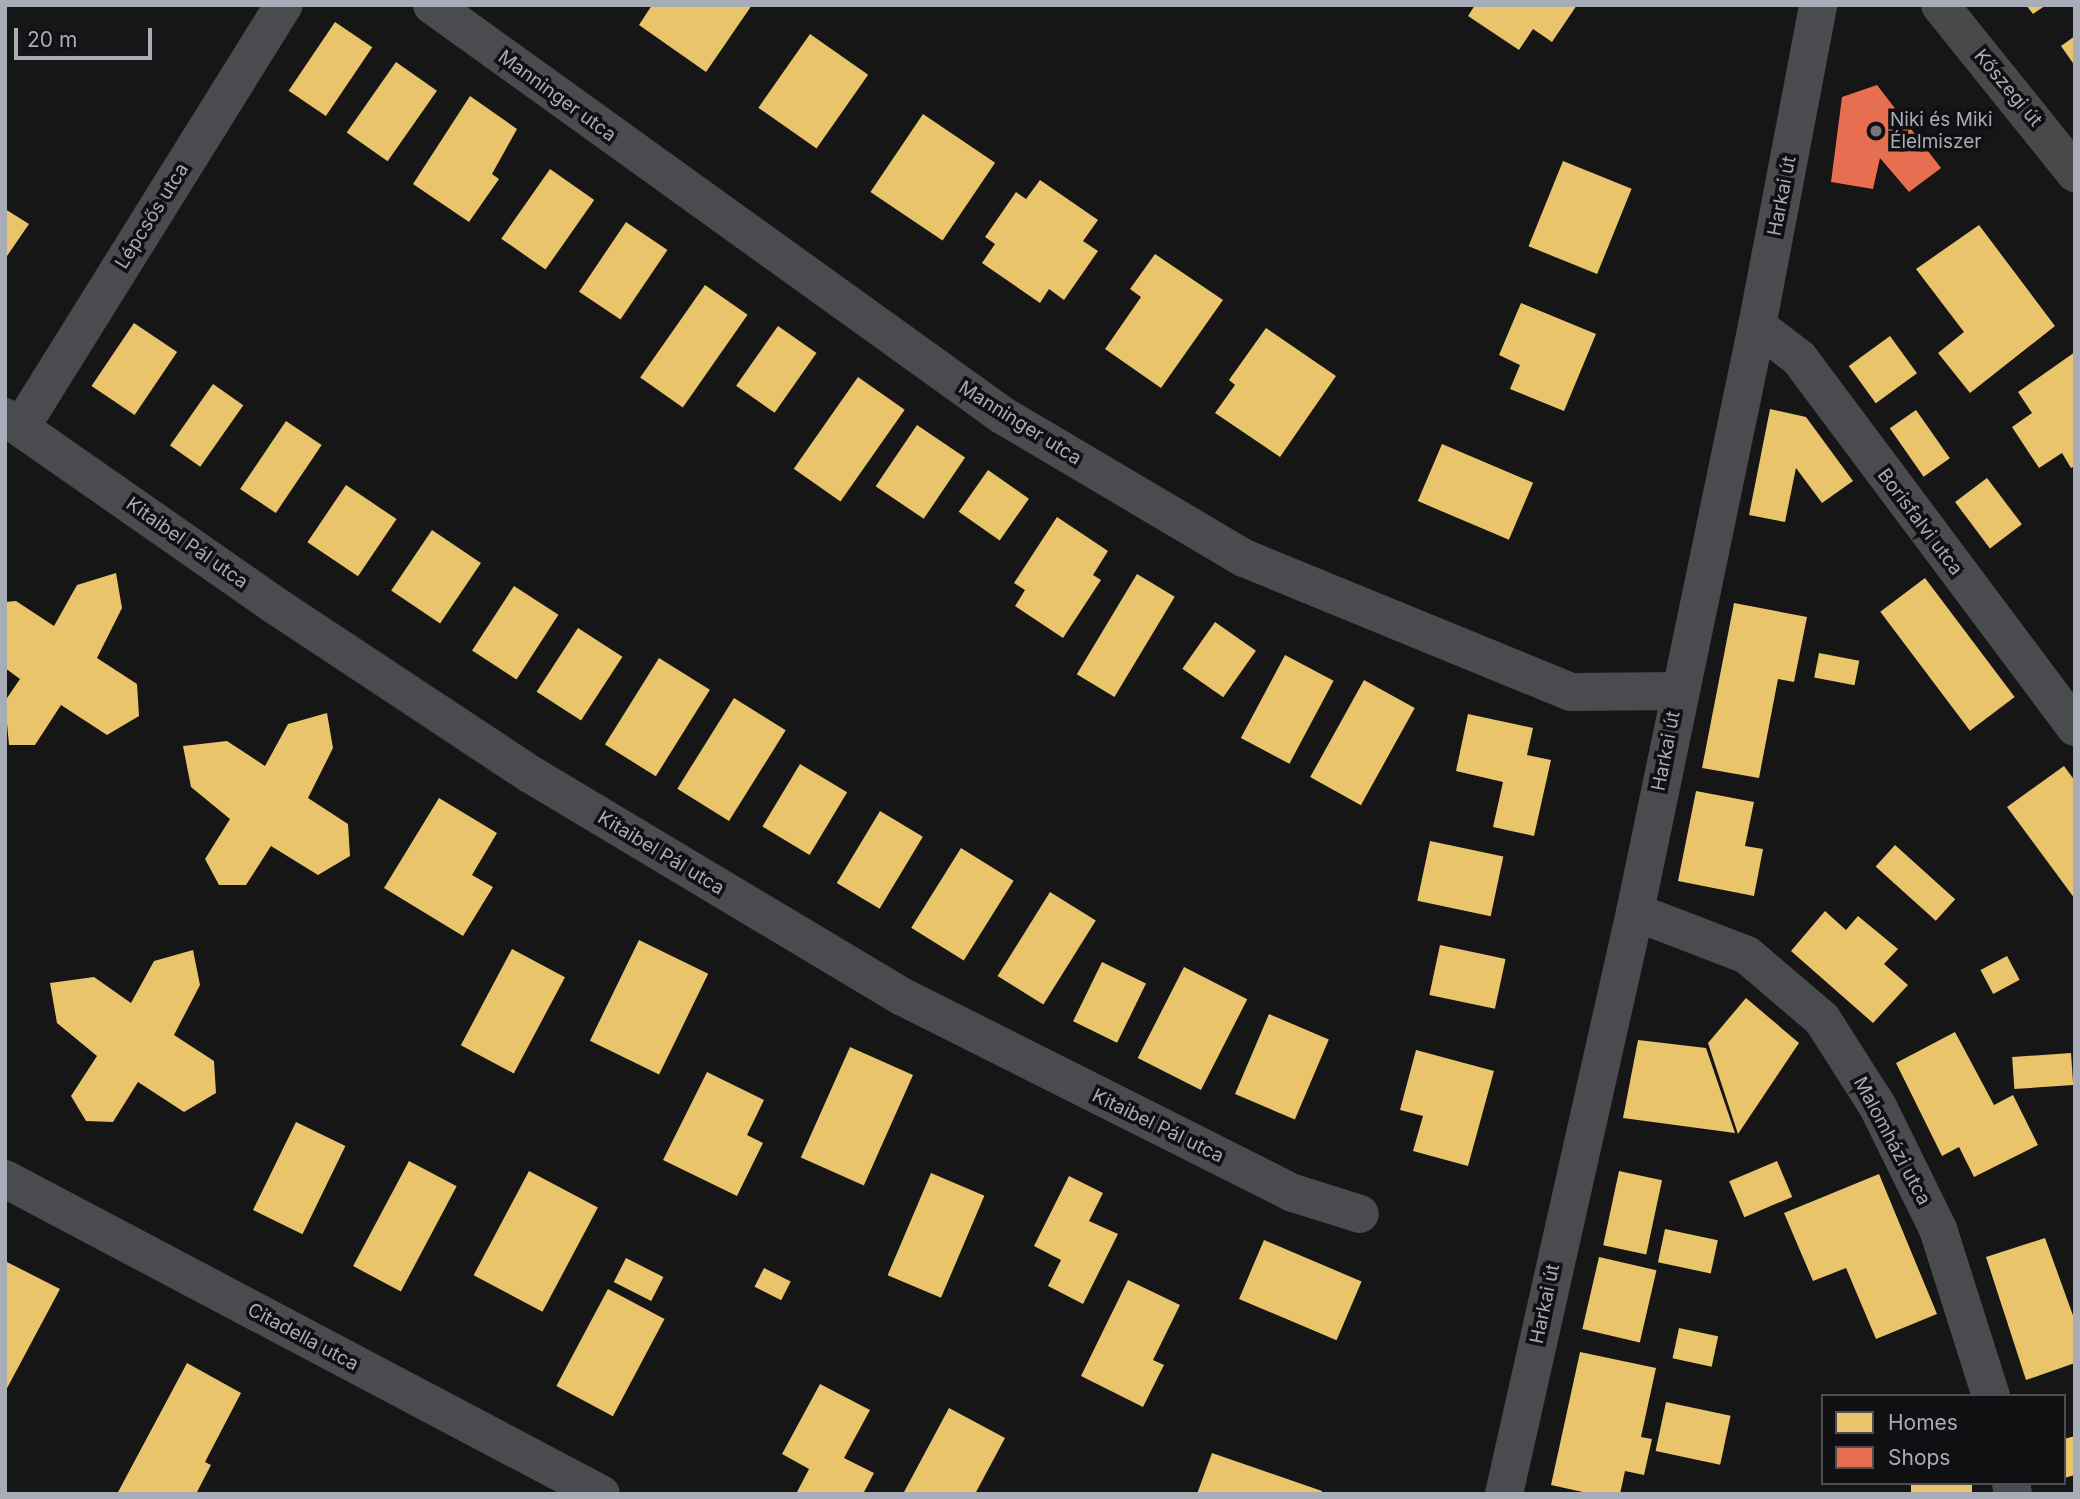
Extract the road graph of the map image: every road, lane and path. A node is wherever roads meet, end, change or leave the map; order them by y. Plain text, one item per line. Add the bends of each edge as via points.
1 (284, 5) edge
2 (432, 5) edge
3 (1818, 5) edge
4 (1940, 5) edge
5 (2075, 173) edge
6 (1757, 326) junction
7 (13, 422) edge
8 (1678, 691) junction
9 (2075, 727) edge
10 (1635, 912) junction
11 (5, 1179) edge
12 (1360, 1214) dead end
13 (1990, 1394) edge
14 (601, 1494) edge
15 (1504, 1494) edge

1 - 7 street, Lépcsős utca
2 - 8 street, Manninger utca via 1002,415 1244,558 1571,692
3 - 6 street, Harkai út
4 - 5 main road, Kőszegi út
6 - 8 street, Harkai út
6 - 9 street, Borisfalvi utca via 1799,358
7 - 12 street, Kitaibel Pál utca via 276,606 530,774 903,997 1293,1193
8 - 10 street, Harkai út
10 - 13 street, Malomházi utca via 1747,955 1822,1019 1878,1107 1938,1229
10 - 15 street, Harkai út
11 - 14 street, Citadella utca

